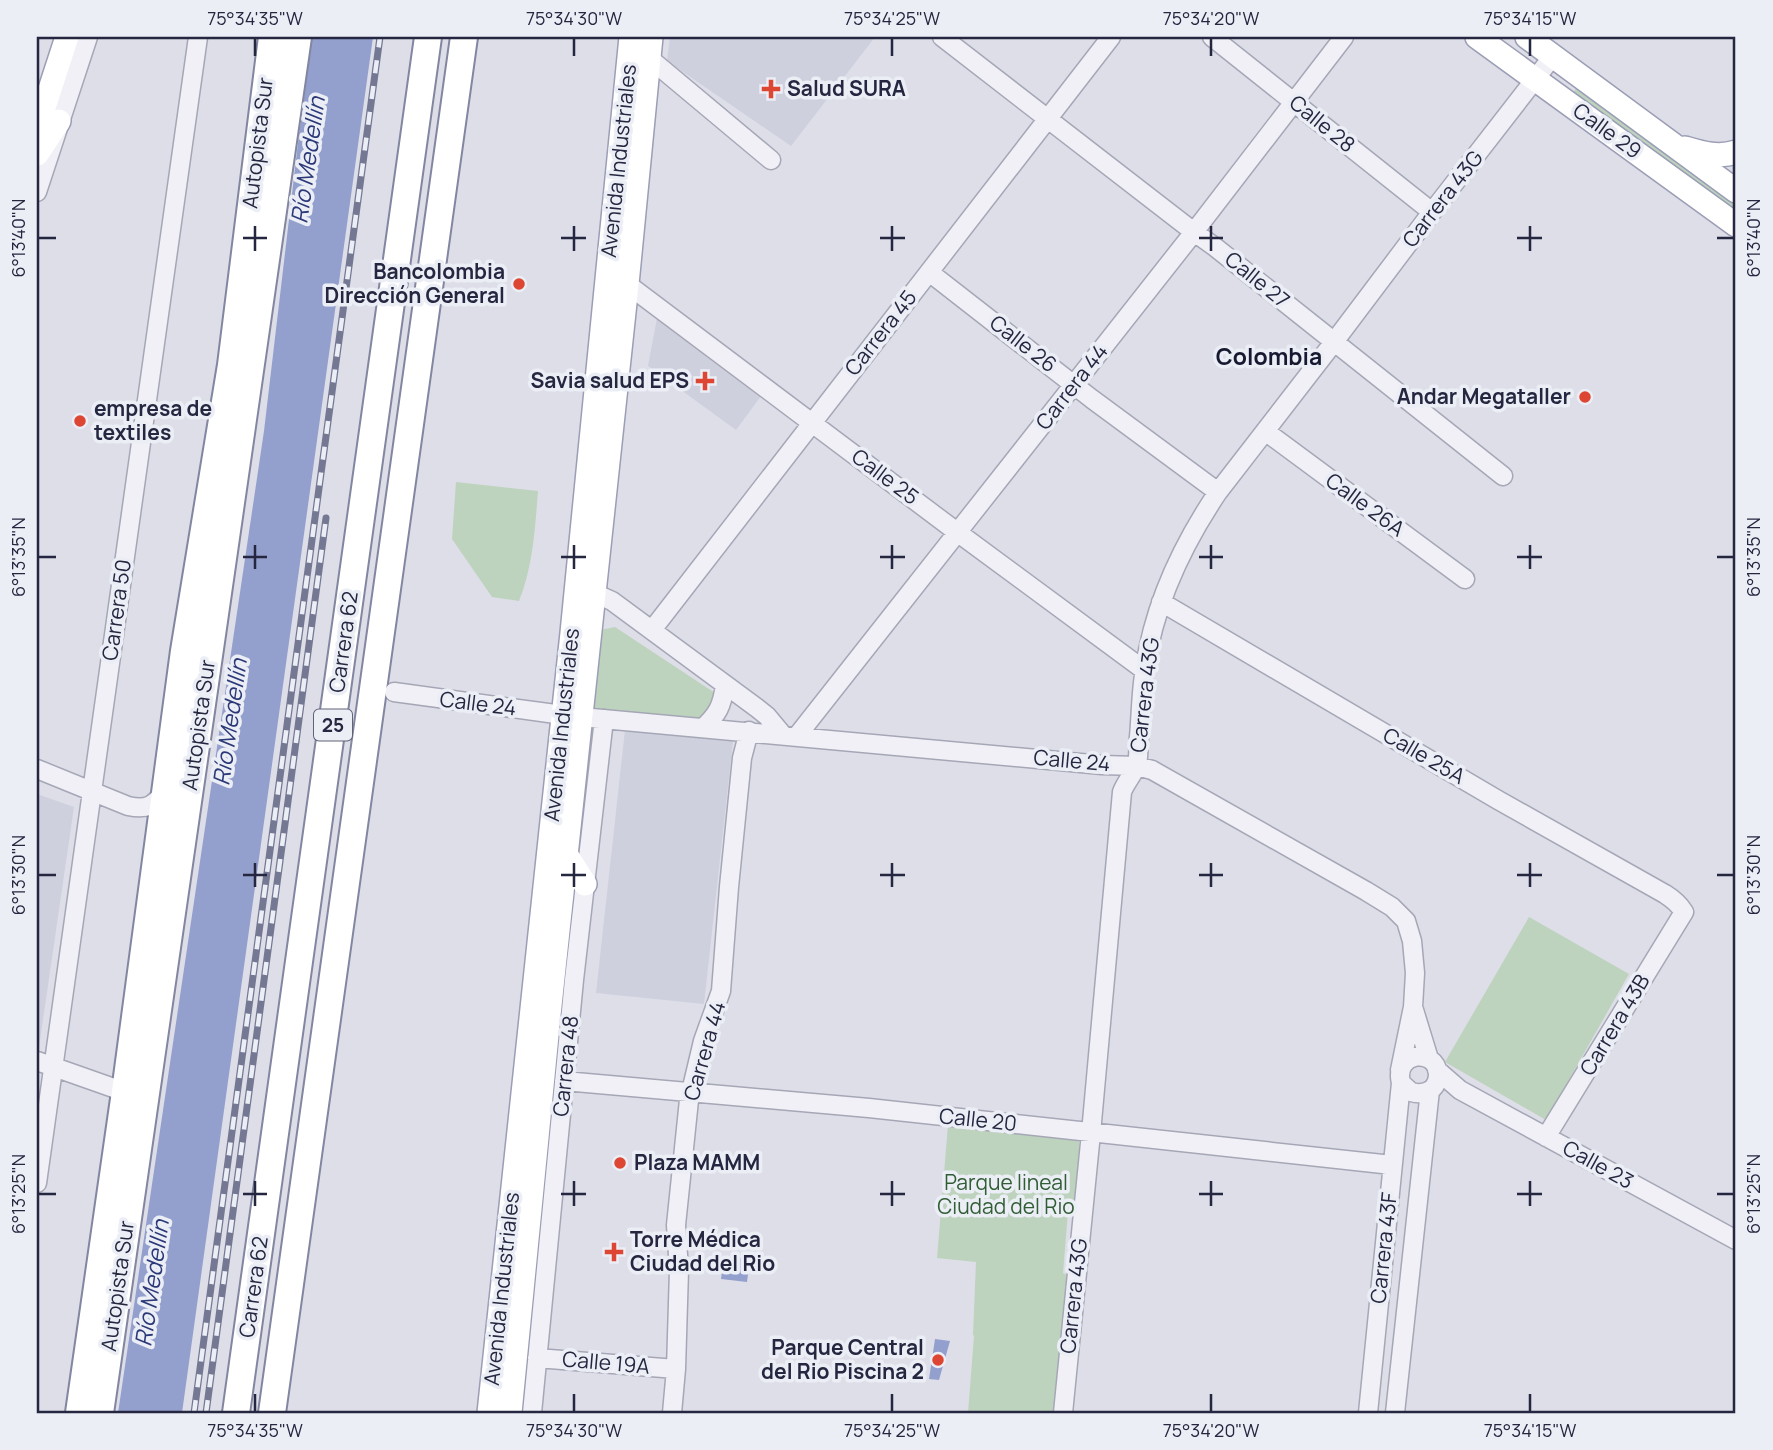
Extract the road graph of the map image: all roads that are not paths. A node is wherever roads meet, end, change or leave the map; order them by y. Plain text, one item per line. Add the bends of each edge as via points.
1 (67, 37) edge
2 (88, 37) edge
3 (198, 37) edge
4 (271, 37) edge
5 (298, 37) edge
6 (428, 37) edge
7 (464, 37) edge
8 (631, 37) edge
9 (942, 37) edge
10 (1111, 37) edge
11 (1212, 37) edge
12 (1344, 37) edge
13 (1477, 37) edge
14 (1527, 37) edge
15 (650, 47) edge
16 (1553, 56) junction
17 (1536, 80) junction
18 (1295, 102) junction
19 (1047, 118) junction
20 (417, 120) junction
21 (59, 121) junction
22 (37, 129) edge
23 (1672, 144) junction
24 (1736, 152) edge
25 (37, 154) edge
26 (771, 160) dead end
27 (1736, 191) edge
28 (37, 192) edge
29 (276, 195) junction
30 (1432, 212) junction
31 (1736, 225) edge
32 (1194, 232) junction
33 (929, 272) junction
34 (627, 284) junction
35 (422, 339) junction
36 (1334, 342) junction
37 (230, 365) junction
38 (1074, 384) junction
39 (812, 422) junction
40 (1265, 431) junction
41 (1503, 476) dead end
42 (1218, 492) junction
43 (957, 533) junction
44 (1465, 579) dead end
45 (585, 588) junction
46 (1161, 602) junction
47 (652, 630) junction
48 (1144, 670) junction
49 (725, 685) junction
50 (394, 692) dead end
51 (583, 717) junction
52 (703, 728) junction
53 (749, 732) junction
54 (789, 735) junction
55 (1137, 766) junction
56 (37, 769) edge
57 (92, 792) junction
58 (165, 792) junction
59 (566, 854) junction
60 (585, 884) junction
61 (1684, 912) joint
62 (1406, 920) joint
63 (1413, 1006) junction
64 (45, 1064) edge
65 (1401, 1076) junction
66 (1432, 1077) junction
67 (564, 1082) junction
68 (125, 1092) junction
69 (690, 1092) junction
70 (312, 1129) junction
71 (1091, 1133) junction
72 (1546, 1137) junction
73 (1392, 1165) junction
74 (37, 1183) edge
75 (1736, 1240) edge
76 (537, 1358) junction
77 (676, 1369) junction
78 (237, 1404) edge
79 (79, 1413) edge
80 (100, 1413) edge
81 (272, 1413) edge
82 (489, 1413) edge
83 (509, 1413) edge
84 (532, 1413) edge
85 (672, 1413) edge
86 (1063, 1413) edge
87 (1368, 1413) edge
88 (1395, 1413) edge

1 - 22 main road
2 - 21 street
3 - 57 street, Carrera 50
4 - 37 highway, Autopista Sur
5 - 29 highway, Autopista Sur
6 - 20 highway, Carrera 62 / 25
7 - 35 highway, Carrera 62 / 25
8 - 45 main road, Avenida Industriales
9 - 19 street, Calle 27
10 - 19 street, Carrera 45
11 - 18 street, Calle 28
12 - 18 street, Carrera 44
13 - 17 main road, Calle 29
14 - 16 main road, Calle 29
15 - 26 street
15 - 34 main road, Avenida Industriales
16 - 17 street, Carrera 43G
16 - 23 main road, Calle 29
17 - 30 street, Carrera 43G
17 - 31 main road, Calle 29
18 - 30 street, Calle 28
18 - 32 street, Carrera 44
19 - 32 street, Calle 27
19 - 33 street, Carrera 45
20 - 35 highway
20 - 78 highway, Carrera 62 / 25
21 - 25 main road
21 - 28 street
23 - 24 main road via 1707,154
23 - 27 main road, Calle 29
29 - 37 highway
29 - 80 highway, Autopista Sur
30 - 36 street, Carrera 43G
32 - 36 street, Calle 27
32 - 38 street, Carrera 44
33 - 38 street, Calle 26
33 - 39 street, Carrera 45
34 - 39 street, Calle 25
34 - 45 main road, Avenida Industriales
35 - 70 highway, Carrera 62 / 25
36 - 40 street, Carrera 43G
36 - 41 street, Calle 27
37 - 58 highway, Autopista Sur
38 - 42 street, Calle 26
38 - 43 street, Carrera 44
39 - 43 street, Calle 25
39 - 47 street, Carrera 45
40 - 42 street, Carrera 43G
40 - 44 street, Calle 26A
42 - 46 street, Carrera 43G via 1188,541
43 - 48 street, Calle 25
43 - 54 street, Carrera 44
45 - 47 street
45 - 51 main road, Avenida Industriales
46 - 48 street, Carrera 43G
46 - 61 street, Calle 25A via 1665,894
47 - 49 street
48 - 55 street, Carrera 43G
49 - 52 street via 723,702
49 - 54 street
50 - 51 street, Calle 24
51 - 52 street, Calle 24
51 - 59 main road, Avenida Industriales
51 - 60 street, Carrera 48
51 - 82 main road, Avenida Industriales
52 - 53 street, Calle 24
53 - 54 street, Calle 24
53 - 69 street, Carrera 44 via 742,758 722,991
54 - 55 street, Calle 24
55 - 62 street, Calle 24 via 1164,776 1366,891
55 - 71 street, Carrera 43G via 1122,792
56 - 57 street
57 - 58 street via 142,809
57 - 64 street, Carrera 50
58 - 68 highway, Autopista Sur
59 - 60 main road
59 - 83 main road, Avenida Industriales
60 - 67 street, Carrera 48
61 - 72 street, Carrera 43B
62 - 63 street, Carrera 43F via 1415,973
63 - 65 street, Carrera 43F
63 - 66 street, Carrera 43F
64 - 68 street
64 - 74 street, Carrera 50
65 - 66 street via 1411,1093 1424,1093
65 - 66 street via 1407,1060 1424,1057
65 - 73 street, Carrera 43F
66 - 72 street, Calle 23
66 - 88 street, Carrera 43F
67 - 69 street, Calle 20
67 - 76 street, Carrera 48
68 - 79 highway, Autopista Sur
69 - 71 street, Calle 20
69 - 77 street, Carrera 44 via 676,1225
70 - 78 highway
70 - 81 highway, Carrera 62 / 25
71 - 73 street, Calle 20
71 - 86 street, Carrera 43G
72 - 75 street, Calle 23
73 - 87 street, Carrera 43F
76 - 77 street, Calle 19A
76 - 84 street, Carrera 48
77 - 85 street, Carrera 44

